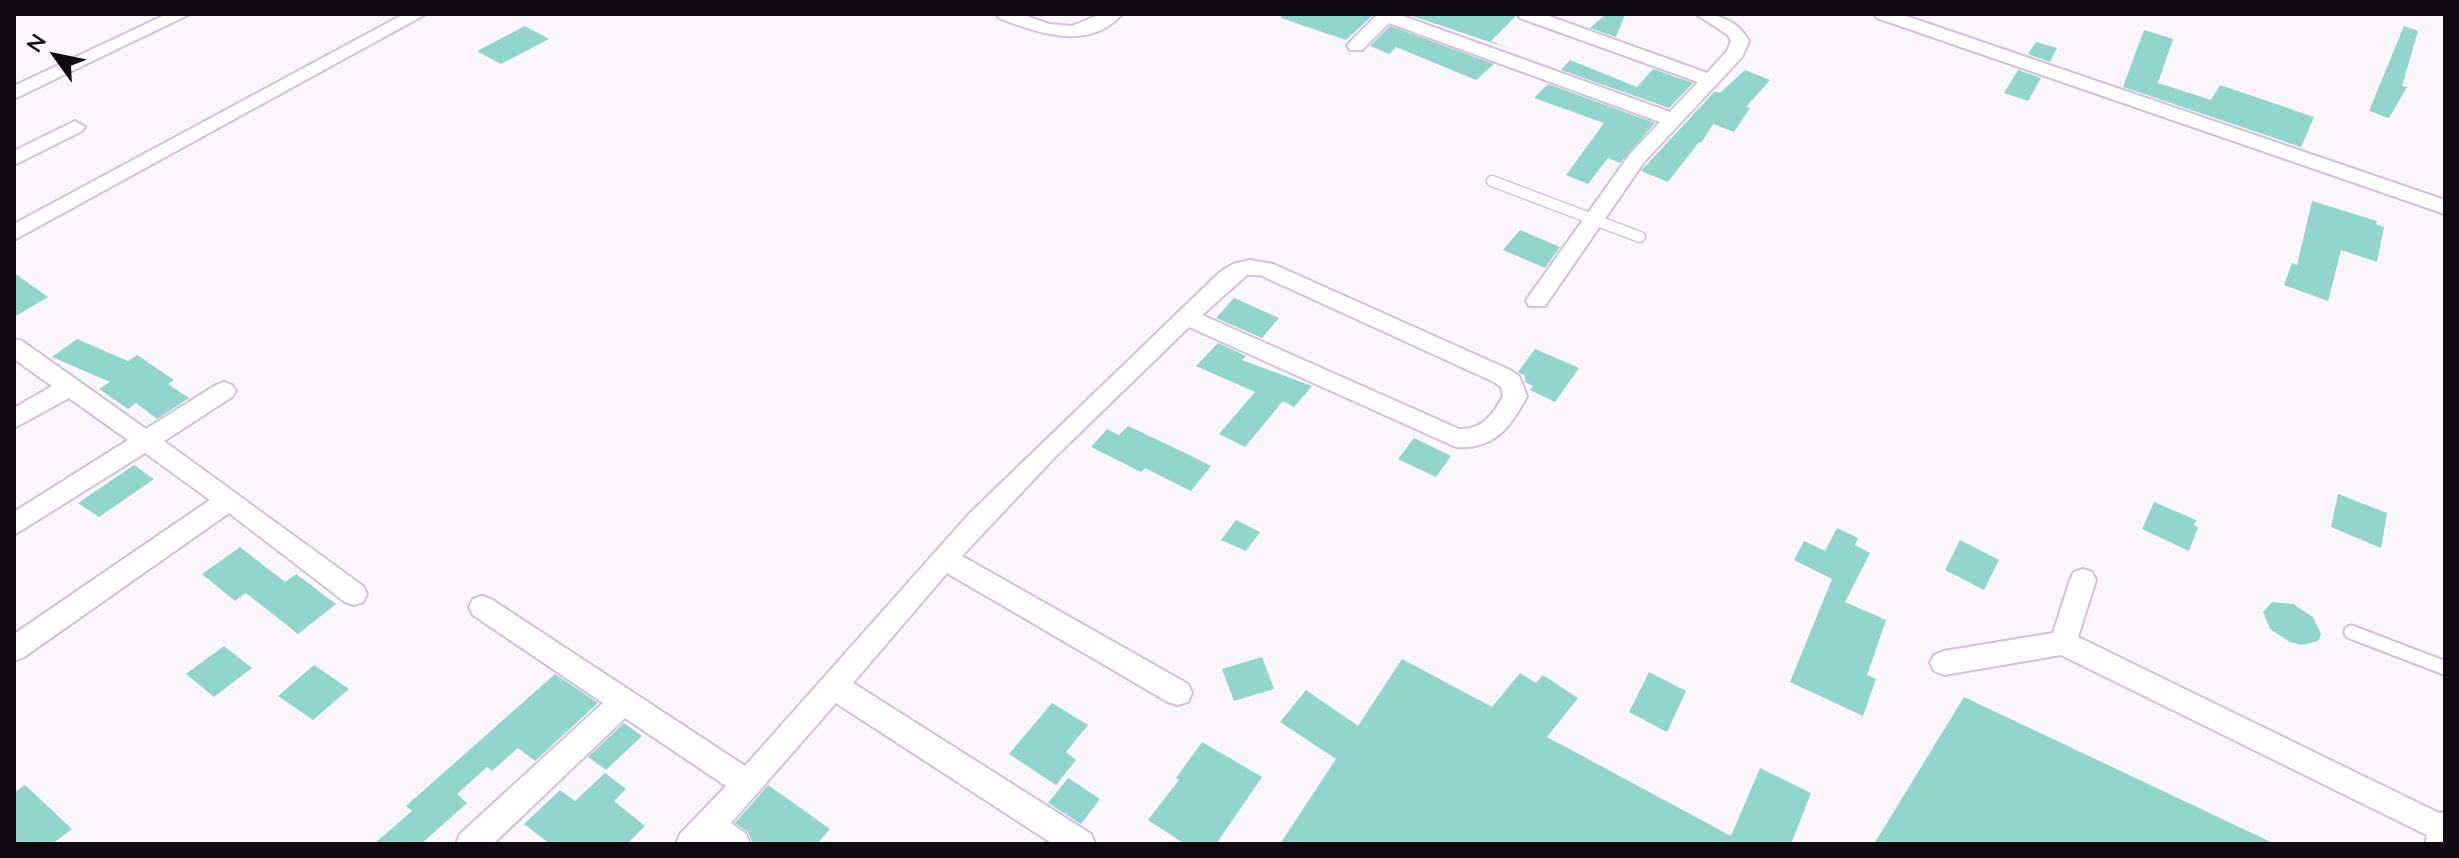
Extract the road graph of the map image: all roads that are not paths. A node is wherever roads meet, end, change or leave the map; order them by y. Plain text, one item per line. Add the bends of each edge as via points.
1 (181, 14) edge
2 (417, 14) edge
3 (1005, 14) edge
4 (1113, 14) edge
5 (1526, 14) edge
6 (1705, 14) edge
7 (1883, 14) edge
8 (1387, 15) edge
9 (1356, 46) dead end
10 (1709, 80) junction
11 (14, 93) edge
12 (1673, 120) junction
13 (75, 127) dead end
14 (14, 159) edge
15 (1492, 181) dead end
16 (2445, 207) edge
17 (1593, 219) junction
18 (14, 233) edge
19 (1640, 237) dead end
20 (1537, 301) dead end
21 (1187, 317) junction
22 (14, 347) edge
23 (70, 386) junction
24 (224, 391) dead end
25 (14, 419) edge
26 (145, 440) junction
27 (229, 500) junction
28 (14, 525) edge
29 (944, 558) junction
30 (2083, 580) dead end
31 (354, 594) dead end
32 (482, 607) dead end
33 (2351, 632) dead end
34 (2063, 643) junction
35 (14, 649) edge
36 (1944, 663) dead end
37 (2445, 668) edge
38 (833, 686) junction
39 (1178, 693) dead end
40 (624, 701) junction
41 (746, 783) junction
42 (2445, 829) edge
43 (700, 835) edge
44 (471, 844) edge
45 (735, 844) edge
46 (1080, 844) edge
47 (2444, 844) edge

1 - 11 street
2 - 18 street
3 - 4 street via 1062,33 1099,25
5 - 10 street
6 - 10 street via 1735,32 1740,41 1736,53
7 - 16 street
8 - 9 street
8 - 12 street
10 - 12 street
12 - 17 street via 1637,158
13 - 14 street
15 - 17 lane
17 - 19 lane
17 - 20 street
21 - 21 street via 1236,271 1265,269 1502,376 1511,382 1515,396 1481,438 1456,438
21 - 29 street via 1054,443
22 - 23 street
23 - 25 street
23 - 26 street
24 - 26 street
26 - 27 street
26 - 28 street
27 - 31 street
27 - 35 street
29 - 38 street
29 - 39 street
30 - 34 street
32 - 40 street
33 - 37 lane
34 - 36 street
34 - 42 street
38 - 41 street
38 - 46 street
40 - 41 street
40 - 44 street
41 - 43 street
42 - 47 street
43 - 45 street

